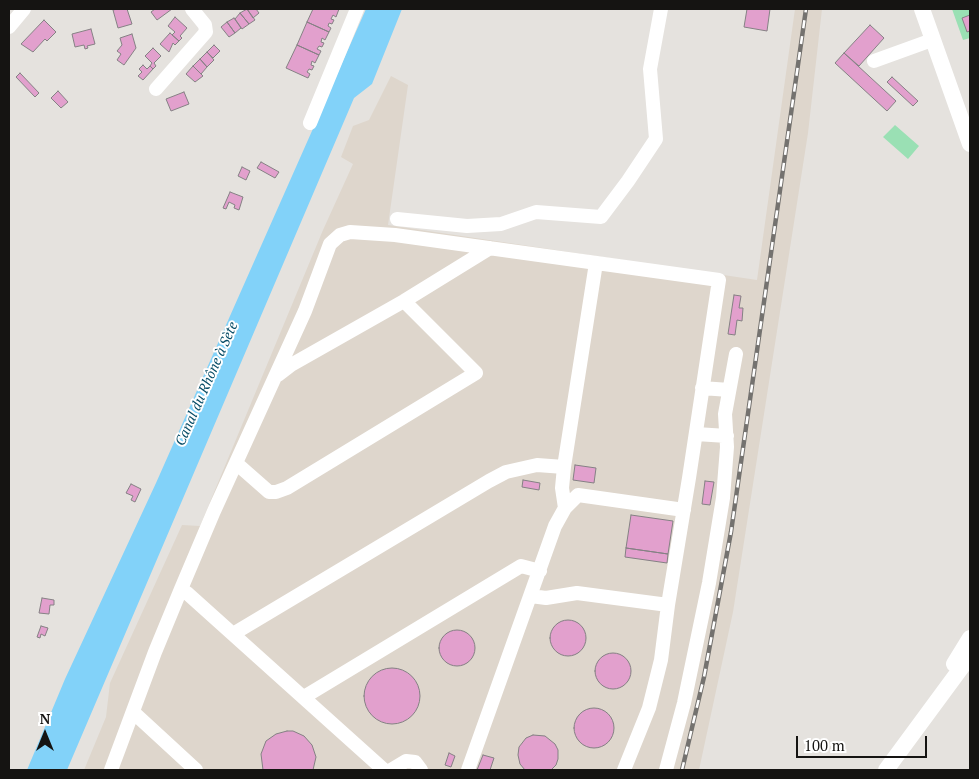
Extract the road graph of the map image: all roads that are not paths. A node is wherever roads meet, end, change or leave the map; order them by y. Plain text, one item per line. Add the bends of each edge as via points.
1 (24, 9) edge
2 (192, 9) edge
3 (351, 9) edge
4 (357, 9) edge
5 (661, 9) edge
6 (922, 9) edge
7 (9, 27) edge
8 (932, 40) junction
9 (874, 61) dead end
10 (156, 89) dead end
11 (970, 144) edge
12 (397, 219) dead end
13 (490, 248) junction
14 (596, 263) junction
15 (404, 301) junction
16 (736, 354) dead end
17 (275, 377) junction
18 (702, 388) junction
19 (729, 390) junction
20 (696, 434) junction
21 (727, 436) junction
22 (236, 464) junction
23 (564, 467) junction
24 (564, 508) junction
25 (684, 510) junction
26 (540, 571) junction
27 (181, 589) junction
28 (530, 596) junction
29 (668, 605) junction
30 (233, 634) junction
31 (970, 638) edge
32 (970, 656) edge
33 (970, 674) edge
34 (304, 698) junction
35 (938, 700) junction
36 (133, 712) junction
37 (922, 720) junction
38 (112, 770) edge
39 (196, 770) edge
40 (384, 770) edge
41 (391, 770) edge
42 (421, 770) edge
43 (468, 770) edge
44 (624, 770) edge
45 (666, 770) edge
46 (886, 770) edge

1 - 7 street
2 - 10 street via 205,25 206,32
3 - 4 street via 308,111 312,118
5 - 12 street via 650,69 656,139 601,217 536,212 501,224 467,226
6 - 8 main road
8 - 9 street
8 - 11 main road
13 - 14 street
13 - 15 street
13 - 17 street via 395,235 350,232 340,235 330,244 305,311
14 - 18 street via 719,280
14 - 23 street
15 - 17 street
15 - 22 street via 476,373 287,488 269,492
16 - 19 street
17 - 22 street
18 - 19 street
18 - 20 street
19 - 21 street via 725,414
20 - 21 street
20 - 25 street
21 - 45 street via 723,498 709,583 684,703
22 - 27 street
23 - 24 street
23 - 30 street via 537,465 506,472
24 - 25 street via 578,495
24 - 26 street
25 - 29 street
26 - 28 street
26 - 34 street via 522,566
27 - 30 street
27 - 36 street
28 - 29 street via 546,598 577,593
28 - 43 street
29 - 44 street via 661,660 649,708
30 - 34 street
31 - 35 main road via 936,691
32 - 35 main road
33 - 37 main road via 935,716
34 - 40 street
35 - 37 main road
36 - 38 street
36 - 39 street
37 - 46 main road
41 - 42 street via 406,761 415,762

